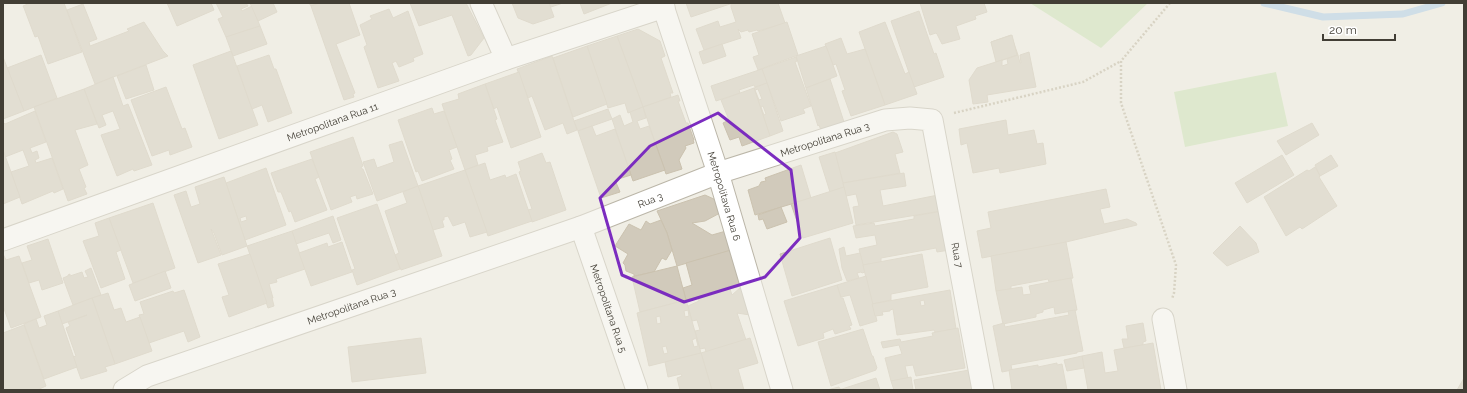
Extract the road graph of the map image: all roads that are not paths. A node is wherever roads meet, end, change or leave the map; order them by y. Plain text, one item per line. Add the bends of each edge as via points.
1 (480, 3) edge
2 (663, 5) edge
3 (506, 59) junction
4 (932, 120) joint
5 (718, 173) junction
6 (581, 227) junction
7 (3, 240) edge
8 (1163, 319) road end
9 (124, 390) edge
10 (637, 390) edge
11 (782, 390) edge
12 (982, 390) edge
13 (1176, 390) edge

1 - 3 street
2 - 3 street, Metropolitana Rua 11
2 - 5 street, Metropolitava Rua 6
3 - 7 street, Metropolitana Rua 11
4 - 5 street, Metropolitana Rua 3 via 885,120
4 - 12 street, Rua 7
5 - 6 street, Rua 3
5 - 11 street, Metropolitava Rua 6
6 - 9 street, Metropolitana Rua 3 via 147,376
6 - 10 street, Metropolitana Rua 5
8 - 13 street

